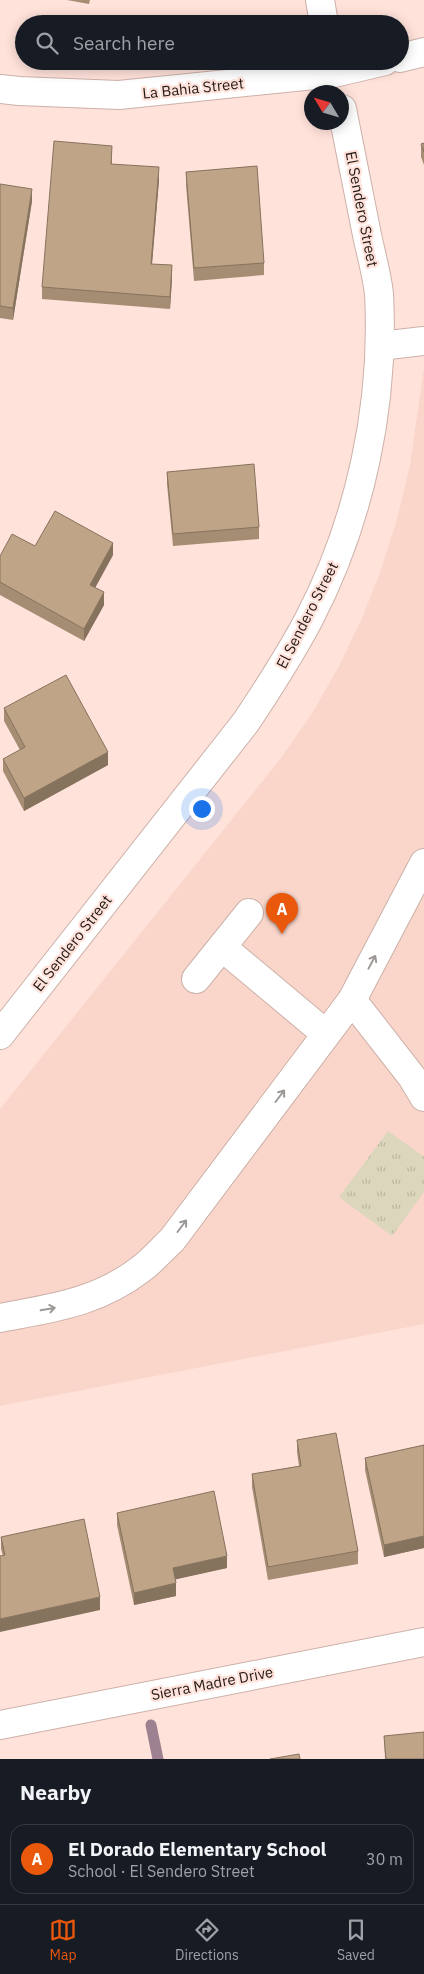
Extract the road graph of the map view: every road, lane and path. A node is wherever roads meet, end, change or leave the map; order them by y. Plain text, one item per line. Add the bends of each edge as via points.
1 (320, 0) edge
2 (322, 15) edge
3 (424, 52) edge
4 (409, 56) edge
5 (355, 70) edge
6 (335, 76) edge
7 (0, 88) edge
8 (346, 130) edge
9 (424, 341) edge
10 (380, 346) junction
11 (424, 863) edge
12 (249, 913) dead end
13 (222, 947) junction
14 (196, 979) dead end
15 (352, 1000) junction
16 (326, 1034) junction
17 (0, 1035) edge
18 (424, 1097) edge
19 (0, 1318) edge
20 (424, 1642) edge
21 (0, 1725) edge

1 - 2 street
3 - 4 street
5 - 6 street, La Bahia Street
6 - 7 street, La Bahia Street via 119,95
8 - 10 street, El Sendero Street via 379,292
9 - 10 street
10 - 17 street, El Sendero Street via 366,454 353,511 333,567 305,626 246,722
15 -> 11 street
12 - 13 street
13 - 14 street
13 - 16 street
15 - 16 street
15 - 18 street
19 -> 16 street via 71,1305 106,1291 142,1269 172,1240
20 - 21 street, Sierra Madre Drive

